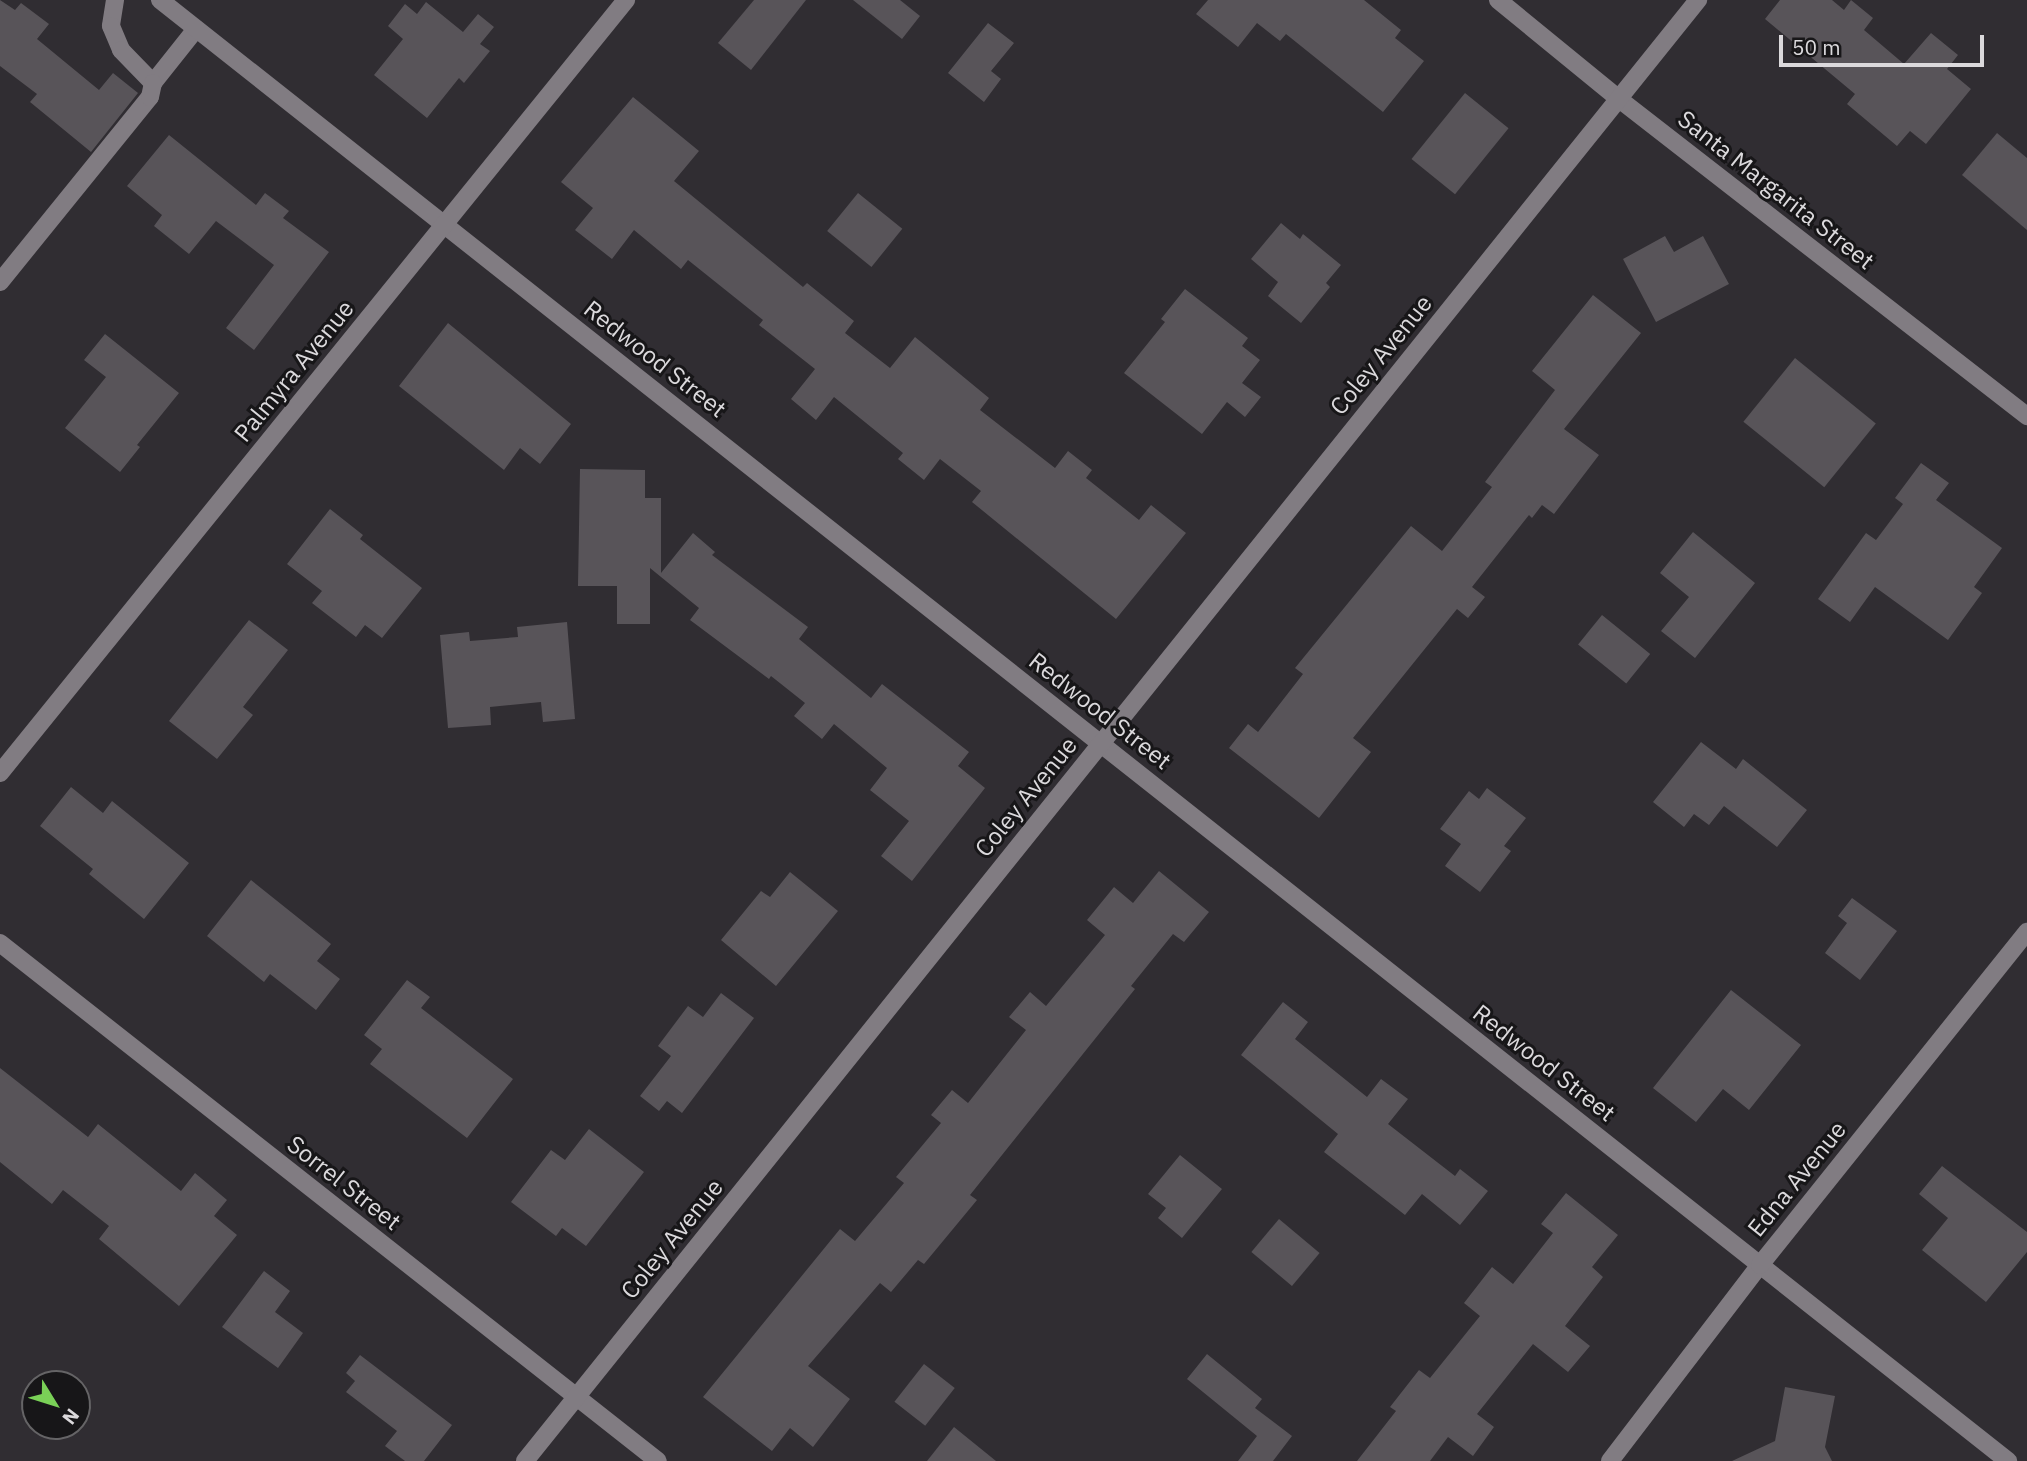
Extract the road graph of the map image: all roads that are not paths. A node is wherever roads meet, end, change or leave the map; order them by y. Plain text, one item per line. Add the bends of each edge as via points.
1 (115, 0) edge
2 (160, 0) edge
3 (626, 0) edge
4 (1498, 0) edge
5 (1698, 0) edge
6 (196, 29) junction
7 (153, 83) junction
8 (1619, 99) junction
9 (445, 224) junction
10 (0, 282) edge
11 (2027, 416) edge
12 (1101, 743) junction
13 (0, 772) edge
14 (2027, 932) edge
15 (0, 943) edge
16 (1760, 1265) junction
17 (577, 1397) junction
18 (525, 1461) edge
19 (659, 1461) edge
20 (1610, 1461) edge
21 (2008, 1461) edge

1 - 7 street via 111,26 121,50
2 - 6 street, Redwood Street
3 - 9 street, Palmyra Avenue
4 - 8 street, Santa Margarita Street
5 - 8 street, Coley Avenue
6 - 7 street
6 - 9 street, Redwood Street
7 - 10 street via 150,97
8 - 11 street, Santa Margarita Street
8 - 12 street, Coley Avenue
9 - 12 street, Redwood Street
9 - 13 street, Palmyra Avenue
12 - 16 street, Redwood Street
12 - 17 street, Coley Avenue
14 - 16 street, Edna Avenue
15 - 17 street, Sorrel Street
16 - 20 street, Edna Avenue
16 - 21 street, Redwood Street
17 - 18 street, Coley Avenue
17 - 19 street, Sorrel Street

